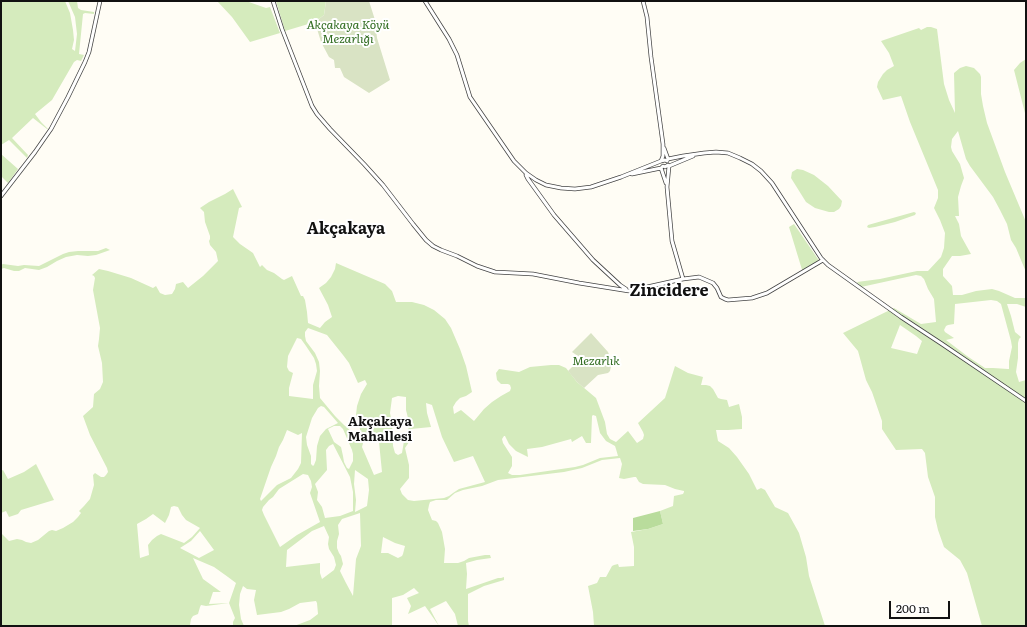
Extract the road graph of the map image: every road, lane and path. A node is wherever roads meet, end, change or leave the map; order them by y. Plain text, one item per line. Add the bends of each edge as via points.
1 (100, 1) edge
2 (273, 1) edge
3 (425, 1) edge
4 (643, 1) edge
5 (663, 144) junction
6 (704, 153) junction
7 (662, 161) junction
8 (668, 163) junction
9 (662, 167) junction
10 (526, 173) junction
11 (621, 177) junction
12 (668, 187) junction
13 (1, 196) edge
14 (823, 260) junction
15 (683, 279) junction
16 (629, 291) junction
17 (1026, 401) edge

1 - 13 street via 89,52 68,97 44,139
2 - 16 street via 317,114 383,185 430,243 494,272 533,274
3 - 10 street via 457,55 470,97 514,161
4 - 5 street
5 - 7 street
5 - 8 street
6 - 8 street
6 - 8 street
6 - 14 street via 728,154 752,164 761,171 772,183
7 - 8 street
7 - 9 street
7 - 11 street
8 - 9 street
8 - 12 street
9 - 11 street
9 - 12 street
10 - 11 street via 546,185 574,189 591,187
10 - 16 street via 528,180 554,215 593,260
12 - 15 street via 672,241
14 - 15 street via 767,293 752,298 725,299 713,283 699,277
14 - 17 street via 901,317
15 - 16 street

